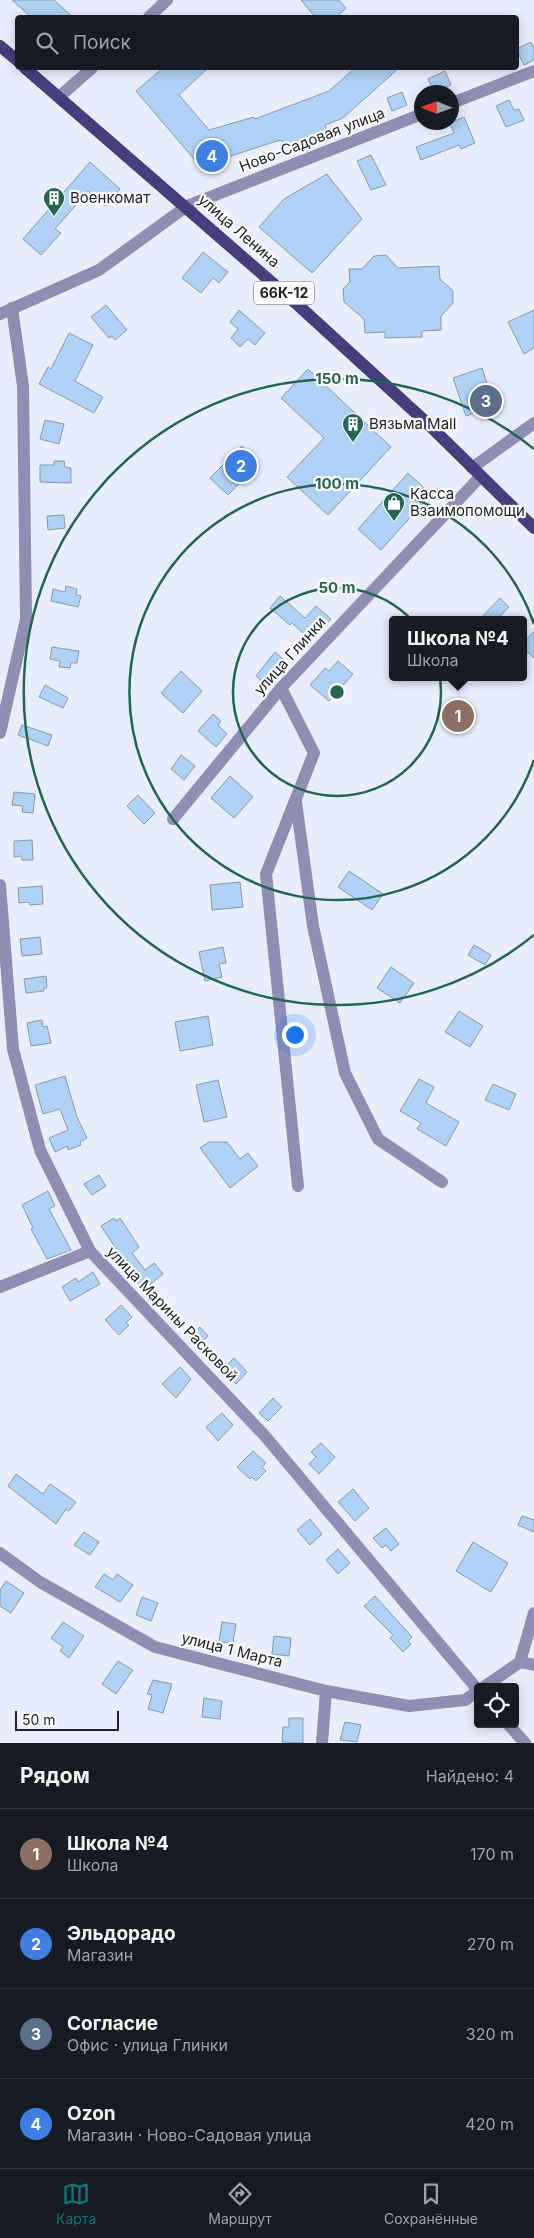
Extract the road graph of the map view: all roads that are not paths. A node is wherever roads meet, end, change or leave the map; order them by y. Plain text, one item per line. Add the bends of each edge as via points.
1 (167, 0) edge
2 (151, 15) edge
3 (0, 46) edge
4 (15, 58) edge
5 (27, 70) edge
6 (90, 70) edge
7 (534, 71) edge
8 (59, 97) junction
9 (459, 100) edge
10 (414, 117) edge
11 (187, 206) junction
12 (12, 308) junction
13 (0, 314) edge
14 (534, 423) edge
15 (476, 473) junction
16 (534, 528) edge
17 (282, 688) junction
18 (0, 733) edge
19 (296, 799) junction
20 (173, 819) dead end
21 (0, 885) edge
22 (442, 1182) dead end
23 (298, 1186) dead end
24 (90, 1251) junction
25 (0, 1287) edge
26 (0, 1553) edge
27 (534, 1613) edge
28 (520, 1662) junction
29 (534, 1665) edge
30 (490, 1683) edge
31 (474, 1685) edge
32 (326, 1690) junction
33 (474, 1693) edge
34 (512, 1728) edge
35 (322, 1743) edge
36 (525, 1743) edge

1 - 2 street
3 - 4 main road
5 - 8 main road, улица Ленина / 66К-12
6 - 8 street
7 - 9 street
8 - 11 main road, улица Ленина / 66К-12
10 - 11 street, Ново-Садовая улица
11 - 12 street, Ново-Садовая улица via 99,270
11 - 15 main road, улица Ленина / 66К-12 via 394,392
12 - 13 street, Ново-Садовая улица
12 - 18 street via 23,386 26,619
14 - 15 street, улица Глинки
15 - 16 main road, улица Ленина / 66К-12
15 - 17 street, улица Глинки
17 - 19 street via 314,753
17 - 20 street, улица Глинки
19 - 22 street via 313,926 346,1073 378,1139
19 - 23 street via 266,874
21 - 24 street, улица Марины Расковой via 13,1049 40,1150
24 - 25 street
24 - 31 street, улица Марины Расковой via 265,1436
26 - 32 street, улица 1 Марта via 40,1582 155,1647
27 - 28 street
28 - 29 street
28 - 30 street
32 - 33 street, улица 1 Марта via 409,1706 465,1700
32 - 35 street
34 - 36 street

